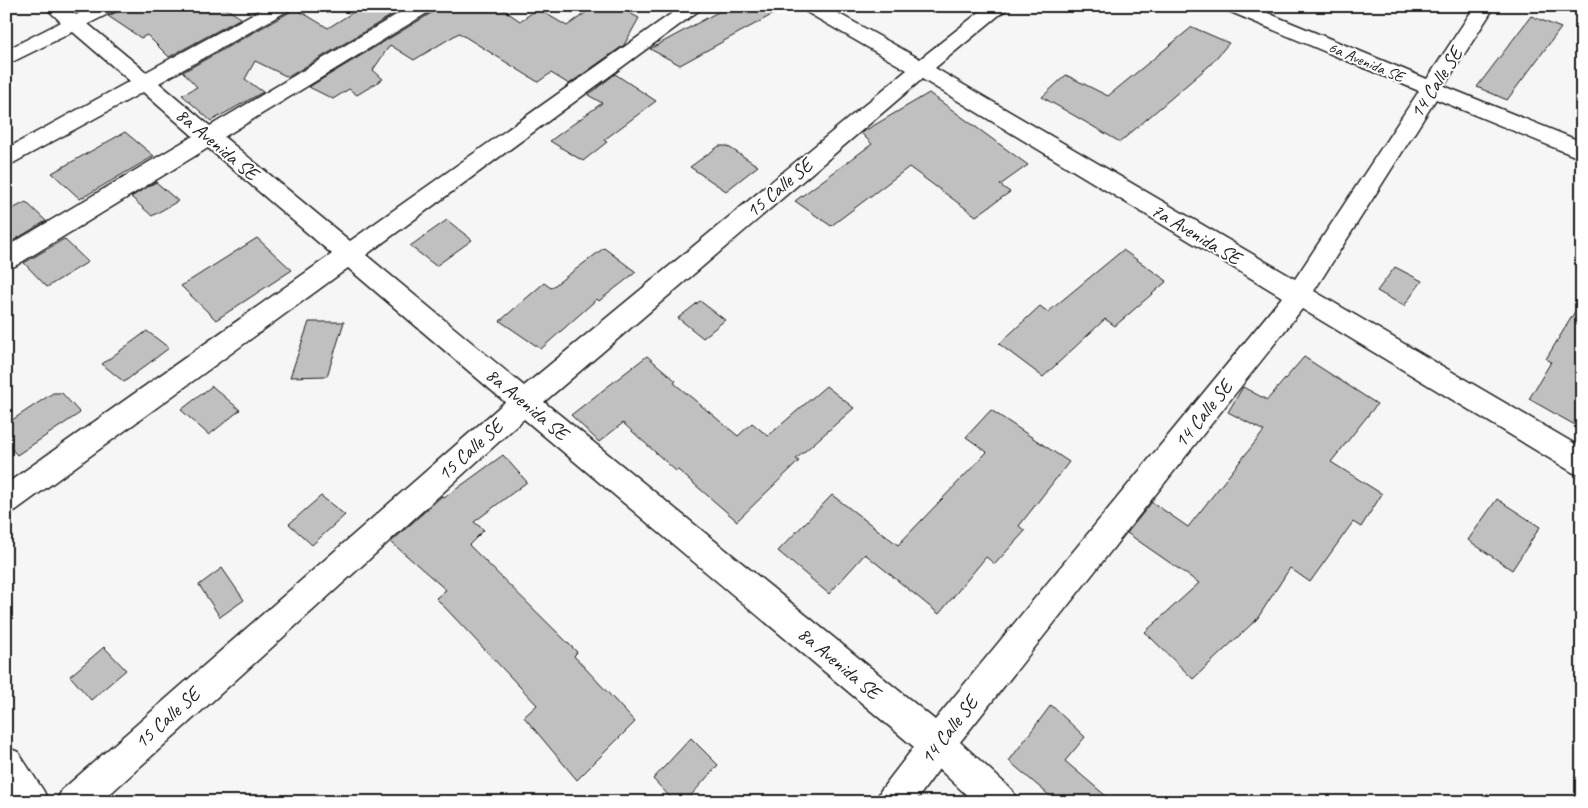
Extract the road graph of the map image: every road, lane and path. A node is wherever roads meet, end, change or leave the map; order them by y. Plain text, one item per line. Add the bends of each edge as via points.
1 (54, 6) edge
2 (109, 6) edge
3 (282, 6) edge
4 (425, 6) edge
5 (696, 6) edge
6 (810, 6) edge
7 (1000, 6) edge
8 (1233, 6) edge
9 (1485, 6) edge
10 (75, 24) junction
11 (6, 58) edge
12 (922, 69) junction
13 (145, 83) junction
14 (1431, 90) junction
15 (209, 137) junction
16 (1582, 151) edge
17 (6, 159) edge
18 (349, 255) junction
19 (6, 259) edge
20 (1298, 296) junction
21 (524, 402) junction
22 (1582, 463) edge
23 (6, 501) edge
24 (937, 744) junction
25 (6, 764) edge
26 (31, 802) edge
27 (74, 802) edge
28 (893, 802) edge
29 (1000, 802) edge

1 - 10 street, 8a Avenida SE
2 - 10 street
3 - 13 street
4 - 15 street
5 - 18 street
6 - 12 street, 7a Avenida SE
7 - 12 street, 15 Calle SE
8 - 14 street, 6a Avenida SE
9 - 14 street, 14 Calle SE
10 - 11 street
10 - 13 street, 8a Avenida SE
12 - 20 street, 7a Avenida SE
12 - 21 street, 15 Calle SE
13 - 15 street, 8a Avenida SE
13 - 17 street
14 - 16 street, 6a Avenida SE
14 - 20 street, 14 Calle SE
15 - 18 street, 8a Avenida SE
15 - 19 street
18 - 21 street, 8a Avenida SE
18 - 23 street
20 - 22 street, 7a Avenida SE
20 - 24 street, 14 Calle SE
21 - 24 street, 8a Avenida SE
21 - 27 street, 15 Calle SE
24 - 28 street, 14 Calle SE
24 - 29 street, 8a Avenida SE
25 - 26 street

